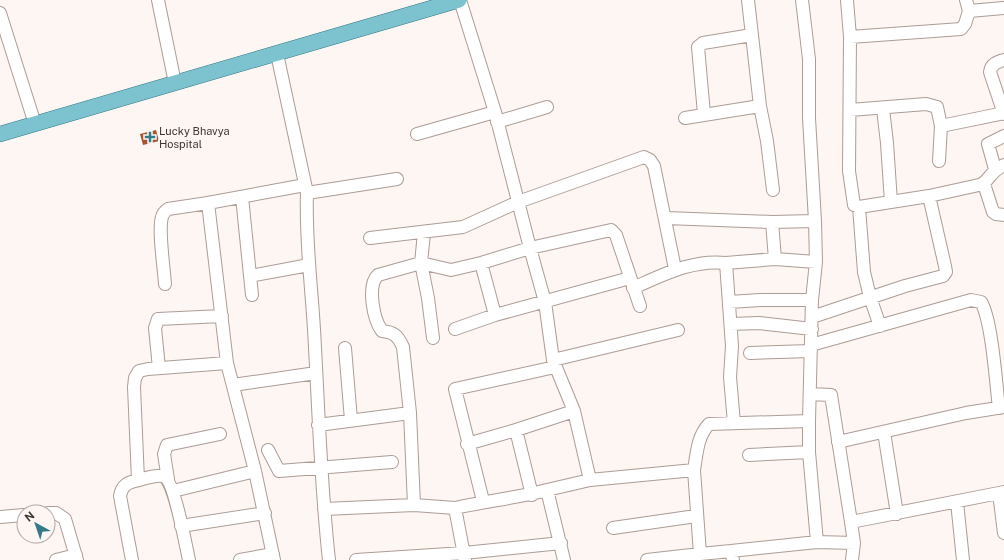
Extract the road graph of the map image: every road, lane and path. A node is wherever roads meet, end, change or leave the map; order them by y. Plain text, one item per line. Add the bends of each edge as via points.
1 (158, 0) edge
2 (459, 0) edge
3 (748, 0) edge
4 (802, 0) edge
5 (846, 0) edge
6 (442, 2) edge
7 (968, 6) edge
8 (1004, 8) edge
9 (0, 13) edge
10 (752, 35) junction
11 (850, 37) junction
12 (277, 54) junction
13 (1004, 60) edge
14 (175, 83) junction
15 (760, 106) junction
16 (547, 107) dead end
17 (883, 109) junction
18 (850, 110) junction
19 (704, 114) junction
20 (1004, 114) edge
21 (496, 117) junction
22 (685, 118) dead end
23 (34, 124) junction
24 (941, 126) junction
25 (0, 134) edge
26 (417, 134) dead end
27 (1004, 136) edge
28 (940, 161) dead end
29 (1000, 167) edge
30 (397, 179) dead end
31 (984, 184) junction
32 (306, 189) junction
33 (773, 190) dead end
34 (929, 196) junction
35 (242, 197) junction
36 (518, 202) junction
37 (891, 202) junction
38 (208, 203) junction
39 (859, 207) junction
40 (1004, 215) edge
41 (666, 218) junction
42 (815, 221) junction
43 (772, 222) junction
44 (424, 233) junction
45 (370, 238) dead end
46 (530, 248) junction
47 (775, 260) junction
48 (816, 262) junction
49 (421, 263) junction
50 (481, 263) junction
51 (726, 263) junction
52 (309, 265) junction
53 (675, 269) junction
54 (250, 276) junction
55 (631, 283) junction
56 (164, 284) dead end
57 (252, 295) dead end
58 (870, 297) junction
59 (812, 300) junction
60 (545, 302) junction
61 (729, 302) junction
62 (640, 306) dead end
63 (495, 315) junction
64 (222, 316) junction
65 (812, 323) junction
66 (731, 324) junction
67 (880, 326) junction
68 (456, 329) dead end
69 (678, 330) dead end
70 (433, 338) dead end
71 (345, 348) dead end
72 (811, 348) junction
73 (750, 354) dead end
74 (227, 364) junction
75 (554, 364) junction
76 (159, 368) junction
77 (316, 373) junction
78 (233, 385) junction
79 (810, 394) junction
80 (1002, 408) edge
81 (574, 411) junction
82 (410, 413) junction
83 (351, 420) junction
84 (809, 421) junction
85 (734, 423) junction
86 (318, 425) junction
87 (516, 430) junction
88 (884, 432) junction
89 (220, 434) dead end
90 (838, 442) junction
91 (467, 444) junction
92 (268, 450) dead end
93 (809, 452) junction
94 (749, 455) dead end
95 (392, 462) dead end
96 (320, 467) junction
97 (694, 470) junction
98 (255, 471) junction
99 (168, 479) junction
100 (138, 480) junction
101 (590, 480) junction
102 (547, 490) junction
103 (173, 491) junction
104 (1002, 492) edge
105 (532, 495) junction
106 (483, 501) junction
107 (957, 502) junction
108 (414, 505) junction
109 (456, 508) junction
110 (324, 509) junction
111 (56, 513) edge
112 (264, 513) junction
113 (897, 514) junction
114 (16, 516) edge
115 (696, 516) junction
116 (0, 517) edge
117 (851, 522) junction
118 (181, 526) junction
119 (613, 528) dead end
120 (1004, 533) edge
121 (817, 542) junction
122 (561, 543) junction
123 (854, 543) junction
124 (700, 554) junction
125 (732, 555) edge
126 (76, 557) edge
127 (273, 557) edge
128 (464, 557) edge
129 (424, 558) edge
130 (56, 560) edge
131 (132, 560) edge
132 (189, 560) edge
133 (240, 560) edge
134 (329, 560) edge
135 (356, 560) edge
136 (381, 560) edge
137 (564, 560) edge
138 (647, 560) edge
139 (852, 560) edge
140 (963, 560) edge

1 - 14 street
2 - 6 main road
2 - 21 street
3 - 10 street
4 - 42 street via 809,59 808,118
5 - 11 street
6 - 12 main road
7 - 8 street
7 - 11 street via 965,24 961,29
9 - 23 street
10 - 15 street
10 - 19 street via 702,43 698,47
11 - 18 street
12 - 14 main road
12 - 32 street
13 - 20 street via 995,63 990,72
14 - 23 main road
15 - 19 street
15 - 33 street
16 - 21 street
17 - 18 street
17 - 24 street via 926,104 937,107
17 - 37 street
18 - 39 street via 851,192 854,205
19 - 22 street
20 - 24 street
21 - 26 street
21 - 36 street
23 - 25 main road
24 - 28 street
27 - 29 street via 988,144
29 - 31 street
30 - 32 street
31 - 34 street
31 - 40 street via 993,212
32 - 35 street
32 - 52 street
34 - 37 street
34 - 58 street via 946,272 935,279
35 - 38 street
35 - 54 street
36 - 41 street via 644,157 654,166
36 - 44 street via 463,227
36 - 46 street
37 - 39 street
38 - 56 street via 168,209 164,212 161,218
38 - 64 street
39 - 58 street via 864,272
41 - 43 street
41 - 53 street
42 - 43 street
42 - 48 street
43 - 47 street
44 - 45 street
44 - 49 street
46 - 50 street
46 - 55 street via 611,230 616,235
46 - 60 street
47 - 48 street
47 - 51 street
48 - 59 street
49 - 50 street via 451,270
49 - 70 street
49 - 82 street via 378,275 373,280 372,288 378,325 382,330 392,332 398,337 403,347
50 - 63 street
51 - 53 street via 713,262
51 - 61 street
52 - 54 street
52 - 77 street
53 - 55 street
54 - 57 street
55 - 60 street
55 - 62 street
58 - 65 street
58 - 67 street
59 - 61 street
59 - 65 street
60 - 63 street
60 - 75 street
61 - 66 street
63 - 68 street
64 - 74 street
64 - 76 street via 158,319 155,328
65 - 66 street
65 - 72 street
66 - 85 street via 730,377
67 - 72 street
67 - 80 street via 971,300 981,302 989,326
69 - 75 street
71 - 83 street
72 - 73 street
72 - 79 street
74 - 76 street
74 - 78 street
75 - 81 street
75 - 91 street via 455,389
76 - 100 street via 139,371 135,378
77 - 78 street
77 - 86 street
78 - 98 street
79 - 84 street
79 - 90 street via 831,395
80 - 88 street
81 - 87 street
81 - 101 street
82 - 83 street
82 - 108 street
83 - 86 street
84 - 85 street
84 - 93 street
85 - 97 street via 709,424 702,432
86 - 96 street
87 - 91 street
87 - 105 street
88 - 90 street
88 - 113 street
89 - 99 street via 167,446 164,454
90 - 117 street
91 - 106 street
92 - 96 street via 279,471
93 - 94 street
93 - 121 street
95 - 96 street
96 - 110 street
97 - 101 street
97 - 115 street
98 - 103 street
98 - 112 street
99 - 100 street via 154,476
99 - 103 street
100 - 131 street via 121,488 120,496
101 - 102 street
102 - 105 street
102 - 122 street
103 - 118 street
104 - 107 street
104 - 120 street
105 - 106 street
106 - 109 street
107 - 113 street
107 - 140 street
108 - 109 street
108 - 110 street
109 - 128 street
110 - 134 street
111 - 126 street via 65,519
112 - 118 street
112 - 127 street
113 - 117 street
114 - 116 street
115 - 119 street
115 - 124 street
117 - 123 street
118 - 132 street
121 - 123 street
121 - 125 street
122 - 128 street
122 - 137 street
123 - 139 street
124 - 125 street
124 - 138 street
126 - 130 street
127 - 133 street
128 - 129 street
129 - 136 street
135 - 136 street

